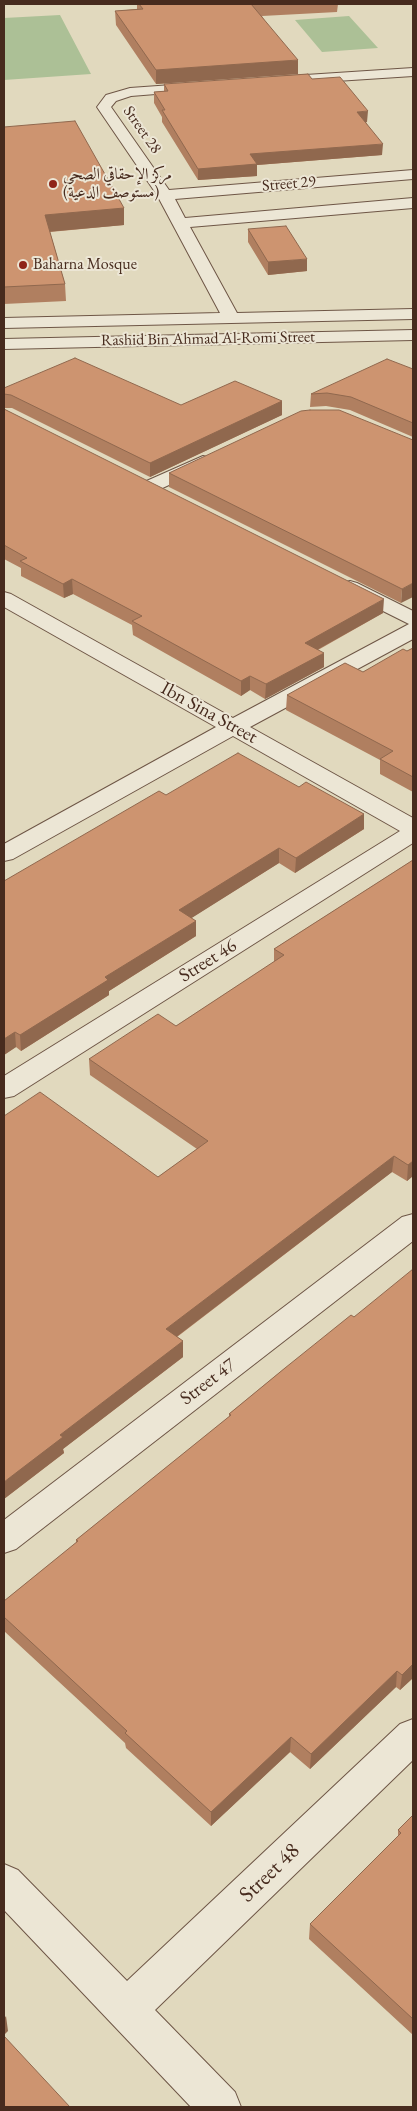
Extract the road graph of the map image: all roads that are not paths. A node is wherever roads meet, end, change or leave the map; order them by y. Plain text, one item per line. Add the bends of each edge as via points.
1 (413, 72) edge
2 (258, 82) edge
3 (210, 86) edge
4 (413, 174) edge
5 (165, 195) junction
6 (413, 203) edge
7 (180, 223) junction
8 (413, 314) edge
9 (380, 315) junction
10 (232, 319) junction
11 (141, 321) junction
12 (71, 322) junction
13 (4, 323) edge
14 (413, 335) edge
15 (389, 336) junction
16 (142, 341) junction
17 (75, 342) junction
18 (4, 344) edge
19 (221, 453) edge
20 (150, 487) edge
21 (334, 580) edge
22 (4, 598) edge
23 (413, 619) edge
24 (413, 630) edge
25 (233, 726) junction
26 (413, 828) edge
27 (413, 833) edge
28 (4, 854) edge
29 (4, 1089) edge
30 (413, 1225) edge
31 (4, 1539) edge
32 (413, 1736) edge
33 (4, 1883) edge
34 (126, 2010) junction
35 (220, 2107) edge

1 - 2 street
3 - 5 street, Street 28 via 130,92 111,98 104,104
4 - 5 street, Street 29
5 - 7 street, Street 28
6 - 7 street, Street 29
7 - 10 street, Street 28
8 - 9 street, Rashid Bin Ahmad Al-Romi Street
9 - 10 street, Rashid Bin Ahmad Al-Romi Street
9 - 15 street via 394,321 397,329
10 - 11 street, Rashid Bin Ahmad Al-Romi Street
11 - 12 street, Rashid Bin Ahmad Al-Romi Street
11 - 16 street via 129,327 130,335
12 - 13 street, Rashid Bin Ahmad Al-Romi Street
12 - 17 street via 82,328 84,335
14 - 15 street, Rashid Bin Ahmad Al-Romi Street
15 - 16 street, Rashid Bin Ahmad Al-Romi Street
16 - 17 street, Rashid Bin Ahmad Al-Romi Street
17 - 18 street, Rashid Bin Ahmad Al-Romi Street
19 - 20 street
21 - 23 street
22 - 25 street, Ibn Sina Street
24 - 25 street
25 - 26 street, Ibn Sina Street
25 - 28 street
27 - 29 street, Street 46
30 - 31 street, Street 47
32 - 34 street, Street 48
33 - 34 street
34 - 35 street

